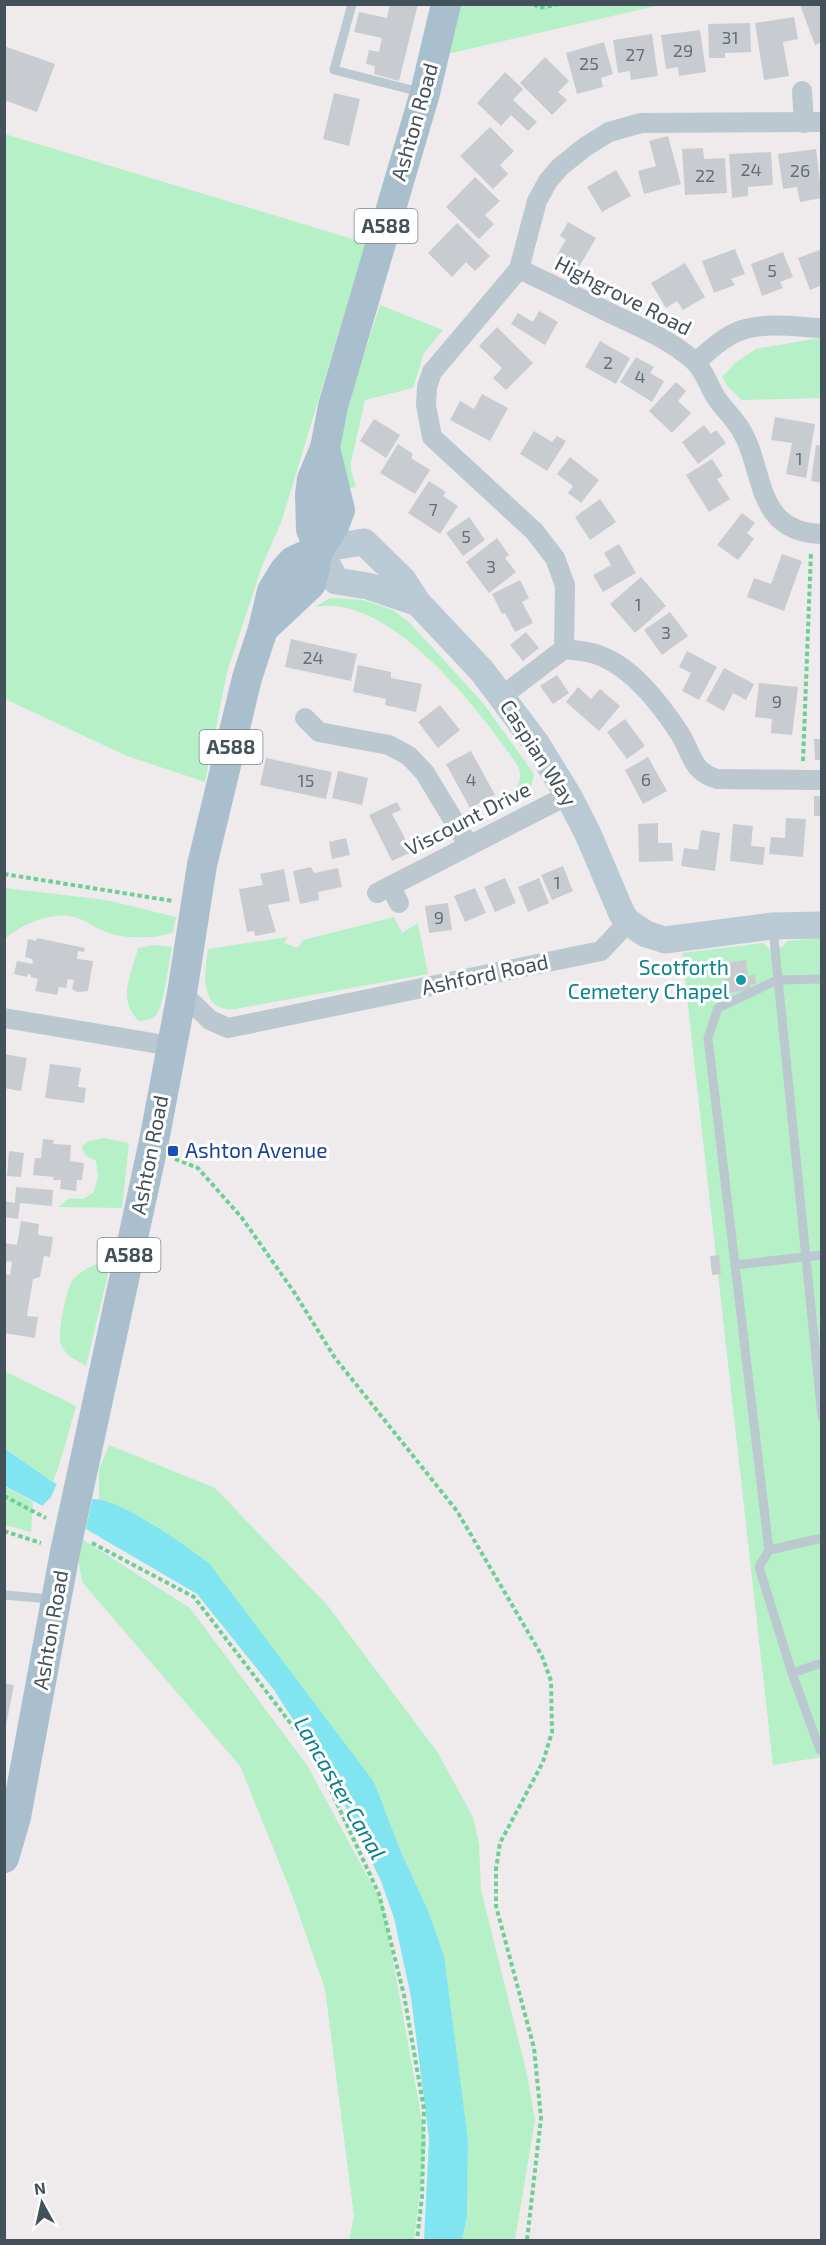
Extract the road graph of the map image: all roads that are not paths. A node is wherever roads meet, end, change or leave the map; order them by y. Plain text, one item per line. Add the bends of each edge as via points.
1 (352, 4) edge
2 (446, 4) edge
3 (802, 91) dead end
4 (425, 93) junction
5 (813, 122) edge
6 (519, 269) junction
7 (822, 328) edge
8 (696, 362) junction
9 (816, 534) edge
10 (319, 549) junction
11 (418, 603) junction
12 (564, 649) junction
13 (502, 696) junction
14 (305, 718) dead end
15 (812, 780) edge
16 (568, 795) junction
17 (469, 846) junction
18 (399, 903) dead end
19 (628, 922) junction
20 (822, 925) edge
21 (773, 926) junction
22 (822, 979) edge
23 (777, 980) junction
24 (182, 993) junction
25 (4, 1018) edge
26 (171, 1046) junction
27 (822, 1255) edge
28 (805, 1257) junction
29 (735, 1265) junction
30 (822, 1418) edge
31 (822, 1538) edge
32 (769, 1550) junction
33 (4, 1595) edge
34 (57, 1600) junction
35 (822, 1663) edge
36 (792, 1673) junction
37 (820, 1750) edge
38 (4, 1858) edge

1 - 4 lane via 334,70
2 - 4 main road, Ashton Road / A588
3 - 5 street
4 - 10 main road, Ashton Road / A588 via 333,406 325,448 340,510
5 - 6 street via 640,123 609,132 568,160 548,181 537,201
6 - 8 street, Highgrove Road via 660,337
6 - 12 street via 432,372 426,405 432,437 534,531 555,558 565,585
7 - 8 street via 742,330 722,340
8 - 9 street, Highgrove Road via 747,440 762,494 778,518 794,529
10 - 11 street, Caspian Way via 336,581 368,586
10 - 11 street, Caspian Way via 364,542 403,580
10 - 24 main road, Ashton Road / A588 via 311,584 263,629 244,690 202,866
11 - 13 street, Caspian Way
12 - 13 street
12 - 15 street via 594,654 625,669 653,697 704,775 717,779
13 - 16 street, Caspian Way
14 - 17 street via 319,732 389,745 409,756 425,773
16 - 17 street, Viscount Drive
16 - 19 street, Caspian Way
17 - 18 street, Viscount Drive via 383,889
19 - 21 street via 664,940
19 - 24 street, Ashford Road via 601,951 228,1028 210,1020
20 - 21 street
21 - 23 lane
22 - 23 lane
23 - 28 lane
23 - 29 lane via 718,1008 708,1038
24 - 26 main road, Ashton Road / A588
25 - 26 street
26 - 34 main road, Ashton Road / A588 via 152,1150 67,1536
27 - 28 lane
28 - 29 lane
28 - 30 lane
29 - 32 lane
31 - 32 lane
32 - 36 lane via 759,1567
33 - 34 lane
34 - 38 main road, Ashton Road / A588 via 16,1817
35 - 36 lane
36 - 37 lane

